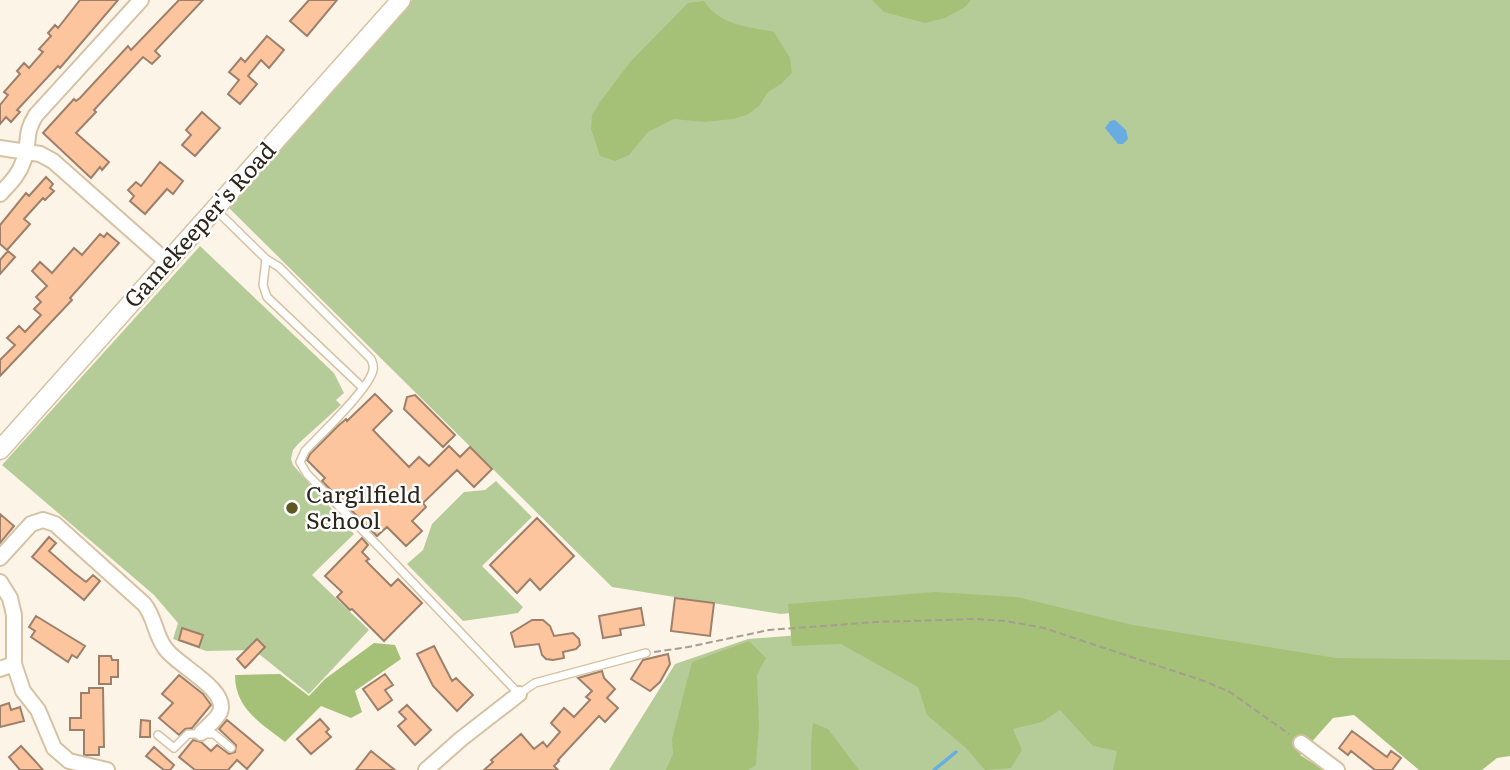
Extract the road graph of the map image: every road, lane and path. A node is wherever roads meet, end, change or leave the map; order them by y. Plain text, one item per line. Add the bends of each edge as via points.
1 (141, 0) edge
2 (401, 0) edge
3 (0, 148) edge
4 (26, 152) junction
5 (0, 194) edge
6 (215, 209) junction
7 (266, 259) junction
8 (167, 262) junction
9 (363, 388) junction
10 (0, 450) edge
11 (0, 558) edge
12 (0, 582) edge
13 (646, 653) joint
14 (7, 666) edge
15 (519, 694) junction
16 (201, 733) junction
17 (158, 735) dead end
18 (1301, 743) joint
19 (231, 748) dead end
20 (107, 770) edge
21 (426, 770) edge
22 (1337, 770) edge

1 - 4 street via 36,115 26,132
2 - 6 street, Gamekeeper's Road
3 - 4 street
4 - 5 street via 17,174
4 - 8 street via 53,161
6 - 7 lane
6 - 8 street, Gamekeeper's Road
7 - 9 lane via 263,285 267,298
7 - 9 lane via 371,359 373,372
8 - 10 street, Gamekeeper's Road
9 - 15 lane via 300,462
11 - 16 street via 31,524 43,520 55,524 144,604 164,648 215,692 221,702 219,713
12 - 14 street via 13,615
13 - 15 lane via 535,683
13 - 18 path via 769,630 835,624 1006,621 1115,650 1230,692
14 - 20 street via 38,710 54,748 69,761
15 - 21 street
16 - 17 lane via 188,734 174,748
16 - 19 lane via 214,734
18 - 22 street

